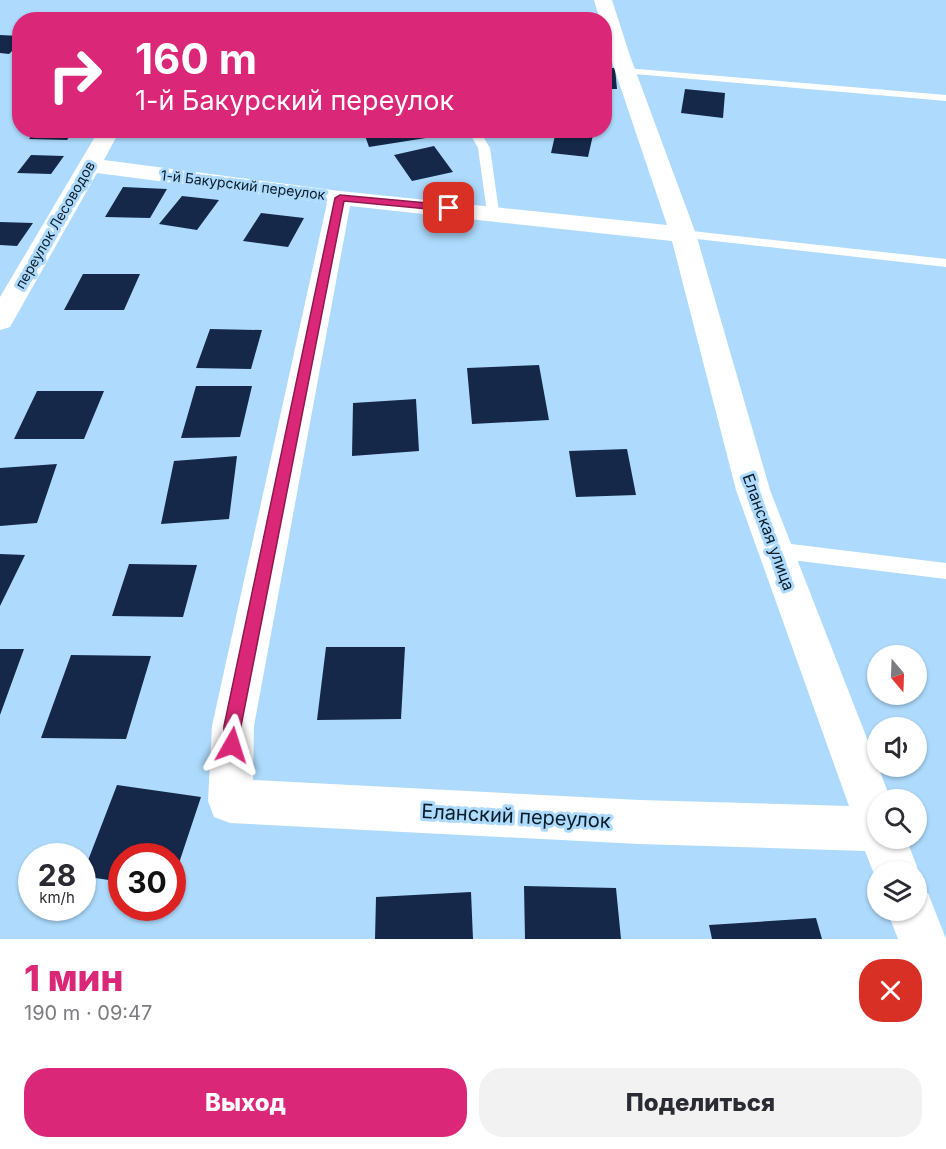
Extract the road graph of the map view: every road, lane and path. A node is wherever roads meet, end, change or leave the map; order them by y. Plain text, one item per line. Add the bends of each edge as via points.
1 (612, 39) edge
2 (617, 61) edge
3 (946, 98) edge
4 (105, 138) edge
5 (478, 138) edge
6 (88, 165) junction
7 (340, 198) junction
8 (493, 212) junction
9 (683, 234) junction
10 (946, 263) edge
11 (0, 320) edge
12 (775, 550) junction
13 (946, 571) edge
14 (867, 795) edge
15 (867, 829) edge
16 (915, 921) edge
17 (922, 939) edge

1 - 2 street, Еланская улица
2 - 3 lane
2 - 9 street, Еланская улица
4 - 6 street, переулок Лесоводов
5 - 8 lane via 484,148
6 - 7 street, 1-й Бакурский переулок
6 - 11 street, переулок Лесоводов
7 - 8 street, 1-й Бакурский переулок
7 - 15 street, Еланский переулок via 233,726 230,801 639,822
8 - 9 street, 1-й Бакурский переулок
9 - 10 lane
9 - 12 street, Еланская улица via 753,490
12 - 13 lane
12 - 14 street, Еланская улица
16 - 17 street

